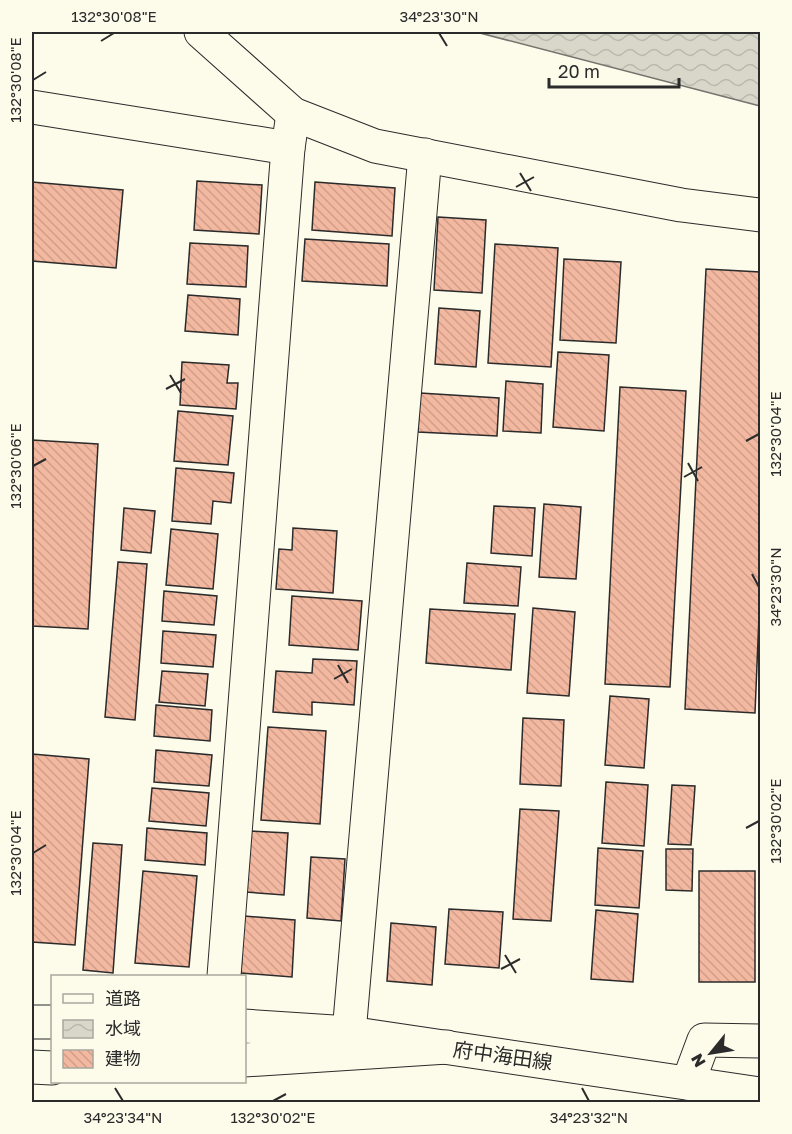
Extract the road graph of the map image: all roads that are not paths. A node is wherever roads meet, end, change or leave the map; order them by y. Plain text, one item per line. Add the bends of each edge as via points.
1 (201, 32) edge
2 (32, 107) edge
3 (292, 114) junction
4 (288, 148) junction
5 (425, 156) junction
6 (760, 214) edge
7 (224, 975) edge
8 (32, 1022) edge
9 (51, 1022) edge
10 (246, 1026) edge
11 (349, 1033) junction
12 (760, 1041) edge
13 (447, 1047) junction
14 (246, 1060) edge
15 (32, 1067) edge
16 (51, 1068) edge
17 (688, 1083) junction
18 (760, 1094) edge

1 - 3 main road
2 - 4 main road
3 - 4 main road
3 - 5 main road via 375,146
4 - 7 main road
5 - 6 main road via 681,205
5 - 11 main road
8 - 9 main road
10 - 11 main road, 府中海田線
11 - 13 main road, 府中海田線
12 - 17 main road via 704,1040
13 - 14 main road
13 - 17 main road, 府中海田線
15 - 16 main road
17 - 18 main road, 府中海田線

